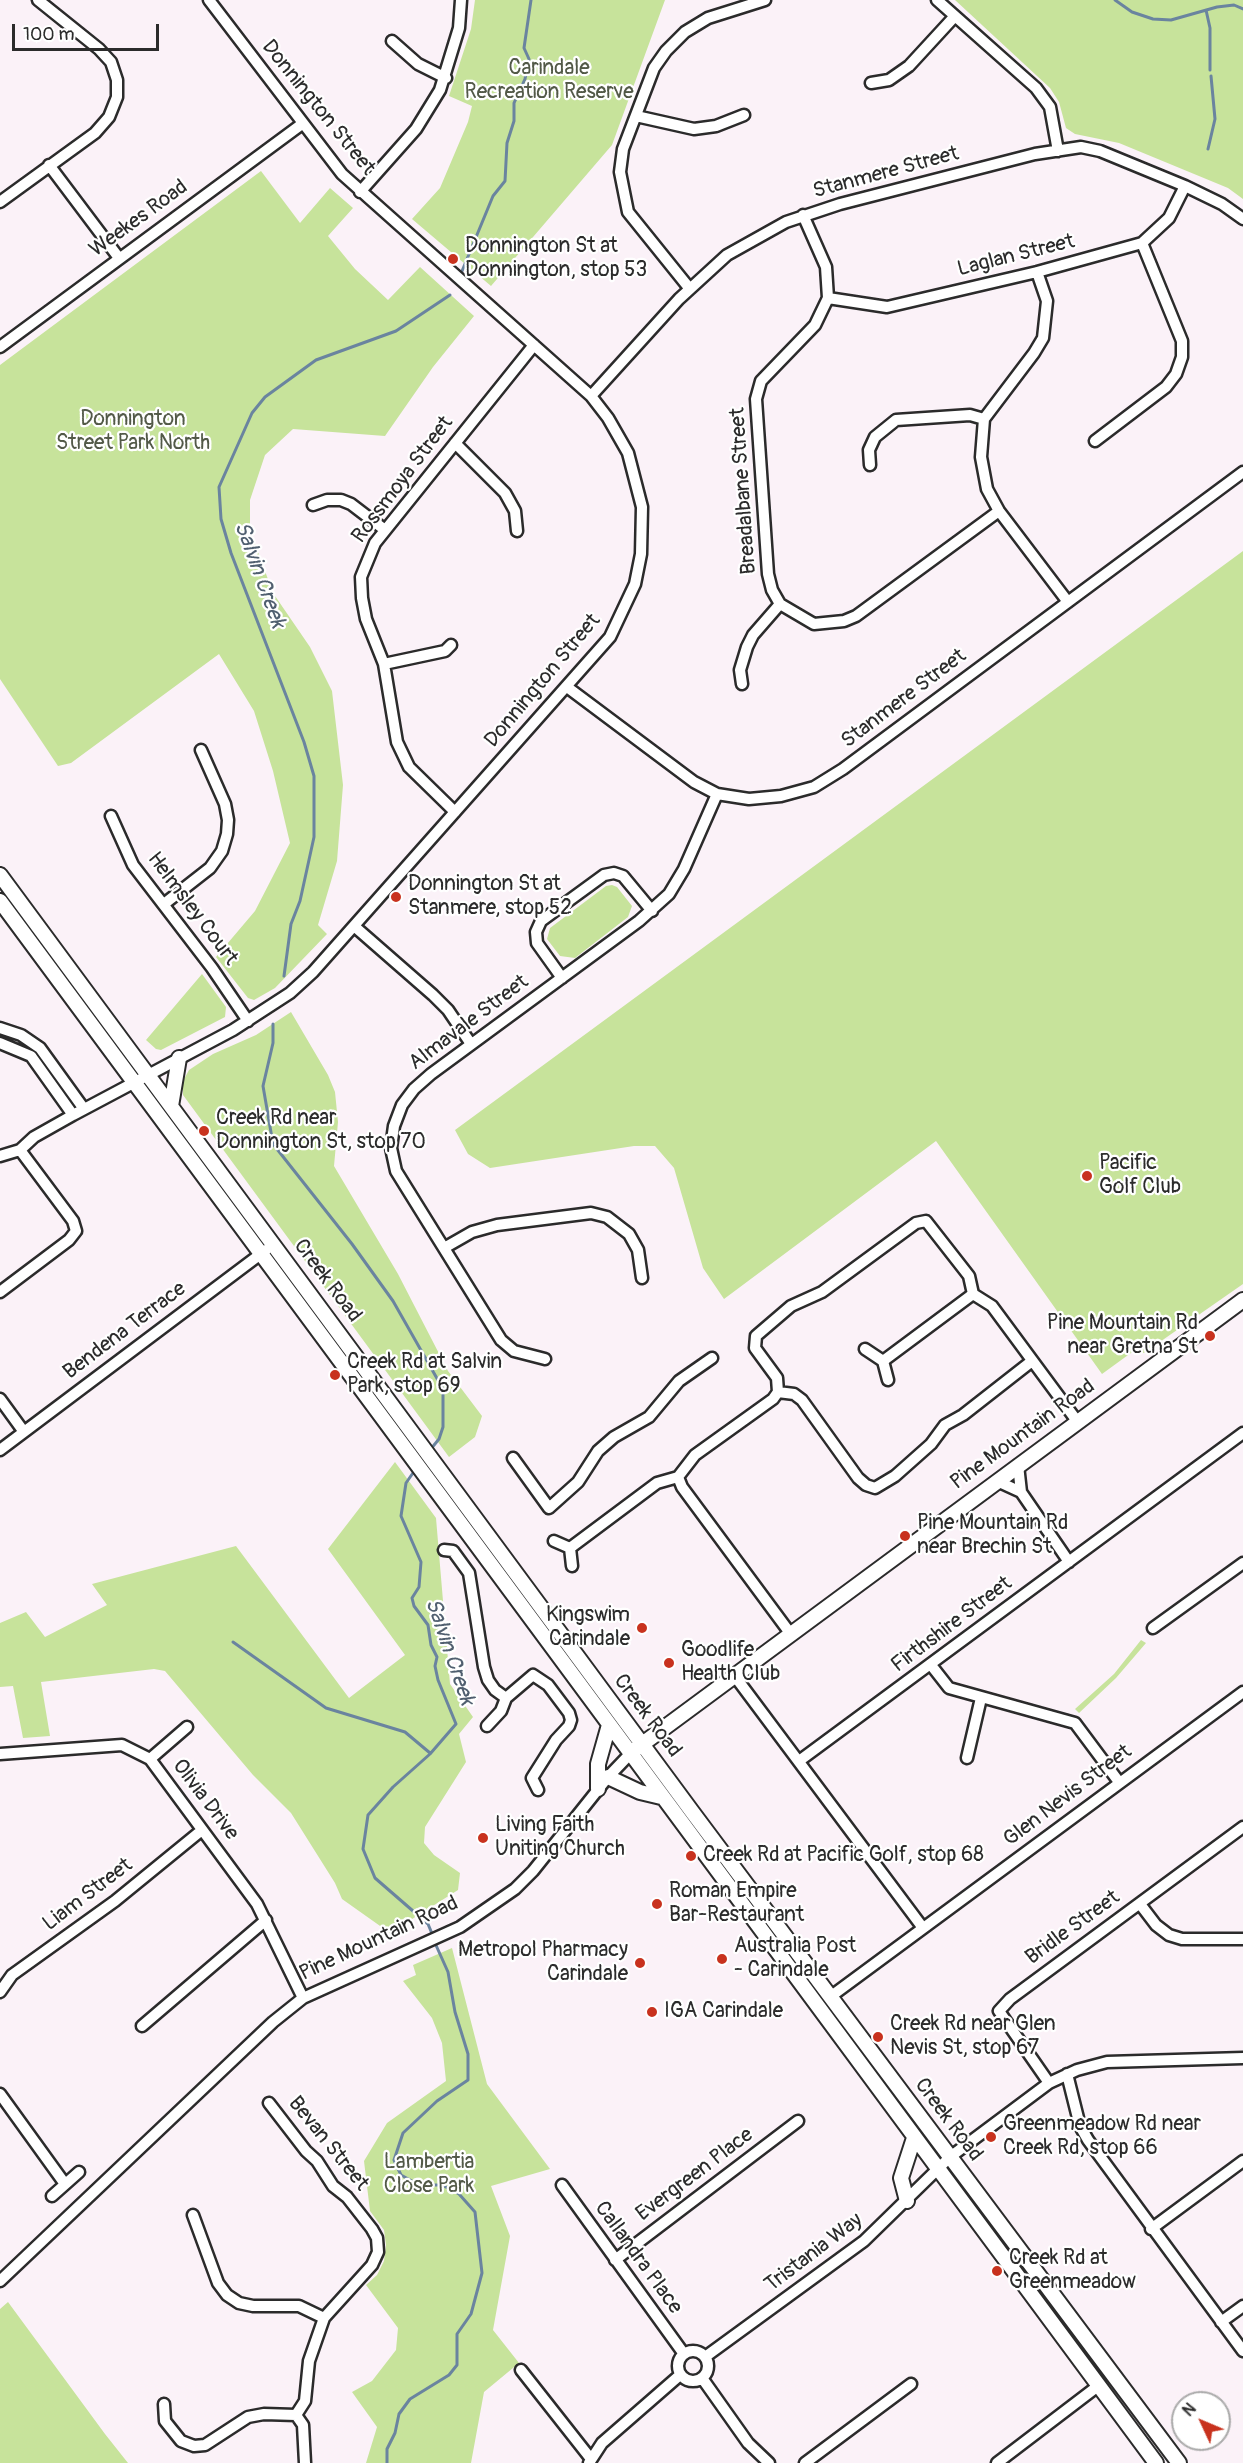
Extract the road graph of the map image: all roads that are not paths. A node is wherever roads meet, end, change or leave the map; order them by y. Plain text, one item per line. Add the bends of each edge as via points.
1 (38, 0) edge
2 (209, 0) edge
3 (461, 0) edge
4 (765, 0) edge
5 (937, 0) edge
6 (955, 16) junction
7 (392, 41) dead end
8 (446, 78) junction
9 (871, 83) dead end
10 (636, 116) junction
11 (744, 116) dead end
12 (302, 124) junction
13 (1058, 151) junction
14 (49, 165) junction
15 (1185, 186) junction
16 (360, 192) junction
17 (0, 202) edge
18 (803, 215) junction
19 (1243, 219) edge
20 (1142, 243) junction
21 (119, 258) junction
22 (1037, 272) junction
23 (690, 289) junction
24 (828, 298) junction
25 (534, 345) junction
26 (0, 347) edge
27 (591, 396) junction
28 (984, 419) junction
29 (1095, 441) dead end
30 (455, 443) junction
31 (870, 465) dead end
32 (1243, 472) edge
33 (313, 505) dead end
34 (999, 511) junction
35 (385, 530) junction
36 (517, 531) dead end
37 (1068, 602) junction
38 (780, 604) junction
39 (451, 645) dead end
40 (384, 664) junction
41 (742, 684) dead end
42 (567, 687) junction
43 (201, 750) dead end
44 (717, 794) junction
45 (455, 812) junction
46 (111, 816) dead end
47 (0, 875) edge
48 (0, 901) edge
49 (164, 904) junction
50 (652, 910) junction
51 (354, 926) junction
52 (562, 978) junction
53 (248, 1021) junction
54 (0, 1029) edge
55 (0, 1043) edge
56 (471, 1044) junction
57 (40, 1048) junction
58 (31, 1056) junction
59 (179, 1058) junction
60 (148, 1074) junction
61 (133, 1082) junction
62 (171, 1106) junction
63 (84, 1109) junction
64 (73, 1114) junction
65 (20, 1150) junction
66 (0, 1156) edge
67 (273, 1244) junction
68 (444, 1248) junction
69 (260, 1254) junction
70 (642, 1278) dead end
71 (0, 1292) edge
72 (973, 1294) junction
73 (1243, 1300) edge
74 (866, 1349) dead end
75 (712, 1358) dead end
76 (545, 1359) dead end
77 (883, 1361) junction
78 (1032, 1361) junction
79 (888, 1380) dead end
80 (778, 1392) junction
81 (0, 1399) edge
82 (1077, 1421) junction
83 (24, 1432) junction
84 (1243, 1433) edge
85 (0, 1450) edge
86 (513, 1458) dead end
87 (1018, 1465) junction
88 (678, 1477) junction
89 (997, 1481) junction
90 (1021, 1492) junction
91 (554, 1541) dead end
92 (570, 1548) junction
93 (444, 1550) dead end
94 (1069, 1562) junction
95 (1243, 1563) edge
96 (572, 1566) dead end
97 (1154, 1628) dead end
98 (790, 1633) junction
99 (931, 1665) junction
100 (734, 1675) junction
101 (1243, 1692) edge
102 (506, 1698) junction
103 (981, 1698) junction
104 (609, 1725) junction
105 (487, 1726) dead end
106 (187, 1727) dead end
107 (642, 1744) junction
108 (0, 1754) edge
109 (630, 1754) junction
110 (967, 1758) dead end
111 (150, 1759) junction
112 (799, 1761) junction
113 (608, 1777) junction
114 (1119, 1782) junction
115 (598, 1789) junction
116 (538, 1790) dead end
117 (661, 1797) junction
118 (1243, 1827) edge
119 (202, 1830) junction
120 (1140, 1904) junction
121 (266, 1920) junction
122 (923, 1928) junction
123 (1243, 1939) edge
124 (0, 1992) edge
125 (830, 1997) junction
126 (303, 1998) junction
127 (142, 2026) dead end
128 (1243, 2058) edge
129 (1067, 2074) junction
130 (1049, 2083) junction
131 (0, 2094) edge
132 (269, 2103) dead end
133 (798, 2121) dead end
134 (914, 2138) junction
135 (950, 2157) junction
136 (1243, 2161) edge
137 (937, 2169) junction
138 (79, 2172) dead end
139 (65, 2184) junction
140 (562, 2185) dead end
141 (52, 2196) dead end
142 (907, 2201) junction
143 (193, 2216) dead end
144 (1151, 2229) junction
145 (615, 2260) junction
146 (0, 2281) edge
147 (1243, 2306) edge
148 (324, 2318) junction
149 (1221, 2322) junction
150 (1243, 2351) edge
151 (684, 2354) junction
152 (705, 2357) junction
153 (521, 2370) dead end
154 (680, 2375) junction
155 (702, 2378) junction
156 (911, 2384) dead end
157 (1098, 2386) junction
158 (164, 2404) dead end
159 (296, 2415) junction
160 (590, 2461) edge
161 (305, 2463) edge
162 (769, 2463) edge
163 (805, 2463) edge
164 (997, 2463) edge
165 (1156, 2463) edge
166 (1179, 2463) edge

1 - 14 street via 99,49 111,62 117,80 117,97 109,117 95,133
2 - 12 street, Donnington Street
3 - 8 street via 459,28
4 - 10 street via 708,18 685,32 654,68
5 - 6 street
6 - 9 street via 909,66 889,80
6 - 13 street via 1036,88 1050,107
7 - 8 street via 418,64
8 - 16 street via 416,129
10 - 11 street via 694,129
10 - 23 street via 623,149 620,172 628,212
12 - 16 street, Donnington Street
12 - 21 street, Weekes Road
13 - 15 street, Stanmere Street via 1081,147 1100,151
13 - 18 street, Stanmere Street
14 - 17 street
14 - 21 street
15 - 19 street, Stanmere Street
15 - 20 street, Laglan Street via 1168,218
16 - 25 street, Donnington Street
18 - 23 street, Stanmere Street via 727,255
18 - 24 street, Breadalbane Street via 826,267
20 - 22 street, Laglan Street
20 - 29 street via 1182,341 1182,357 1166,387
21 - 26 street, Weekes Road
22 - 24 street, Laglan Street via 887,307
22 - 28 street via 1047,302 1043,338
23 - 27 street, Stanmere Street
24 - 38 street, Breadalbane Street via 815,326 761,381 756,399 768,574
25 - 27 street, Donnington Street
25 - 30 street, Rossmoya Street
27 - 42 street, Donnington Street via 628,453 642,507 641,554 635,584 610,637
28 - 31 street via 970,415 896,420 875,437 869,450
28 - 34 street via 981,442 985,478
30 - 35 street, Rossmoya Street
30 - 36 street via 505,493 515,511
32 - 37 street, Stanmere Street
33 - 35 street via 341,500
34 - 37 street
34 - 38 street via 856,616 814,624
35 - 40 street, Rossmoya Street via 367,558 362,577 366,619
37 - 44 street, Stanmere Street via 814,787 749,799
38 - 41 street via 747,647 740,669
39 - 40 street via 445,651
40 - 45 street, Rossmoya Street via 402,755 421,781
42 - 44 street, Stanmere Street via 694,782
42 - 45 street, Donnington Street
43 - 49 street via 225,804 227,834 222,851 210,868
44 - 50 street, Almavale Street via 684,869 669,894
45 - 51 street, Donnington Street
46 - 49 street, Helmsley Court via 133,865
47 - 60 main road, Creek Road
48 - 61 main road, Creek Road
49 - 53 street, Helmsley Court
50 - 52 street, Almavale Street
50 - 52 street via 623,876 614,873 604,875 541,921 537,943
51 - 53 street, Donnington Street via 302,983
51 - 56 street via 448,1010
52 - 56 street, Almavale Street
53 - 59 street, Donnington Street
54 - 57 street via 21,1035
55 - 58 street
56 - 68 street, Almavale Street via 414,1089 402,1105 391,1148 396,1171
57 - 58 street
57 - 63 street
58 - 64 street
59 - 60 street, Donnington Street
59 - 62 main road
60 - 61 street, Donnington Street
60 - 62 main road, Creek Road
61 - 63 street, Donnington Street
61 - 69 main road, Creek Road
62 - 67 main road, Creek Road
63 - 64 street, Donnington Street
64 - 65 street, Donnington Street
65 - 66 street
65 - 71 street via 73,1221 76,1232
67 - 69 street, Bendena Terrace
67 - 107 main road, Creek Road
68 - 70 street via 472,1232 496,1225 591,1213 607,1217 630,1234 638,1250
68 - 76 street, Almavale Street via 501,1340 514,1351
69 - 83 street, Bendena Terrace
69 - 104 main road, Creek Road
72 - 77 street
72 - 78 street via 992,1306
72 - 80 street via 969,1276 933,1228 926,1221 916,1223 822,1292 791,1306 756,1336 755,1348 777,1378
73 - 82 main road, Pine Mountain Road
74 - 77 street
75 - 86 street via 679,1381 649,1417 598,1451 578,1482 549,1508
77 - 79 street
78 - 80 street via 945,1425 906,1467 875,1488 858,1478 802,1400 794,1394
78 - 82 street
80 - 88 street via 773,1400 695,1455
81 - 83 street
82 - 87 main road, Pine Mountain Road
83 - 85 street, Bendena Terrace
84 - 94 street, Firthshire Street
87 - 89 main road, Pine Mountain Road
87 - 90 street
88 - 92 street via 657,1483
88 - 98 street
89 - 90 street
89 - 98 main road, Pine Mountain Road
90 - 94 street
91 - 92 street
92 - 96 street
93 - 102 street via 453,1551 469,1573 484,1667 488,1680
94 - 99 street, Firthshire Street
95 - 97 street
98 - 100 main road, Pine Mountain Road
99 - 103 street via 949,1688
99 - 112 street, Firthshire Street
100 - 107 main road, Pine Mountain Road
100 - 112 street
101 - 114 street, Glen Nevis Street
102 - 105 street via 501,1711
102 - 116 street via 533,1674 548,1685 569,1713 569,1726 532,1778
103 - 110 street
103 - 114 street via 1075,1723
104 - 109 main road, Creek Road
104 - 115 main road via 598,1764
106 - 111 street
107 - 109 main road, Pine Mountain Road
107 - 125 main road, Creek Road
108 - 111 street, Olivia Drive via 122,1745
109 - 113 street, Pine Mountain Road
109 - 117 main road, Creek Road
111 - 119 street, Olivia Drive
112 - 122 street
113 - 115 street, Pine Mountain Road
113 - 117 main road via 639,1792
114 - 122 street, Glen Nevis Street
115 - 126 street, Pine Mountain Road via 533,1871 505,1897 460,1927
117 - 134 main road, Creek Road
118 - 120 street, Bridle Street
119 - 121 street, Olivia Drive
119 - 124 street, Liam Street via 115,1901 12,1975
120 - 123 street via 1169,1935 1182,1939
120 - 130 street, Bridle Street via 999,2011
121 - 126 street, Olivia Drive
121 - 127 street
122 - 125 street, Glen Nevis Street
125 - 135 main road, Creek Road
126 - 146 street, Pine Mountain Road
128 - 129 street, Tristania Way via 1107,2062
129 - 130 street, Tristania Way
129 - 144 street via 1080,2126
130 - 135 street, Tristania Way
131 - 139 street
132 - 148 street, Bevan Street via 377,2238 378,2252 372,2265
133 - 145 street, Evergreen Place
134 - 137 main road, Creek Road
134 - 142 main road via 901,2178
135 - 137 street, Tristania Way
135 - 166 main road, Creek Road
136 - 144 street
137 - 142 street, Tristania Way
137 - 157 main road, Creek Road
138 - 139 street
139 - 141 street
140 - 145 street, Callandra Place
142 - 152 street, Tristania Way via 864,2241
143 - 148 street via 218,2283 227,2295 252,2306 299,2306
144 - 149 street
145 - 151 street, Callandra Place
147 - 149 street
148 - 159 street, Bevan Street via 309,2361 305,2401
149 - 150 street
151 - 152 street via 695,2351
151 - 154 street via 677,2364
152 - 155 street via 708,2368
153 - 160 street
154 - 155 street via 691,2381
154 - 160 street via 620,2426
155 - 162 street via 748,2443
156 - 163 street
157 - 164 street
157 - 165 main road, Creek Road
158 - 159 street via 165,2421 182,2441 194,2446 205,2445 248,2417
159 - 161 street via 303,2425

